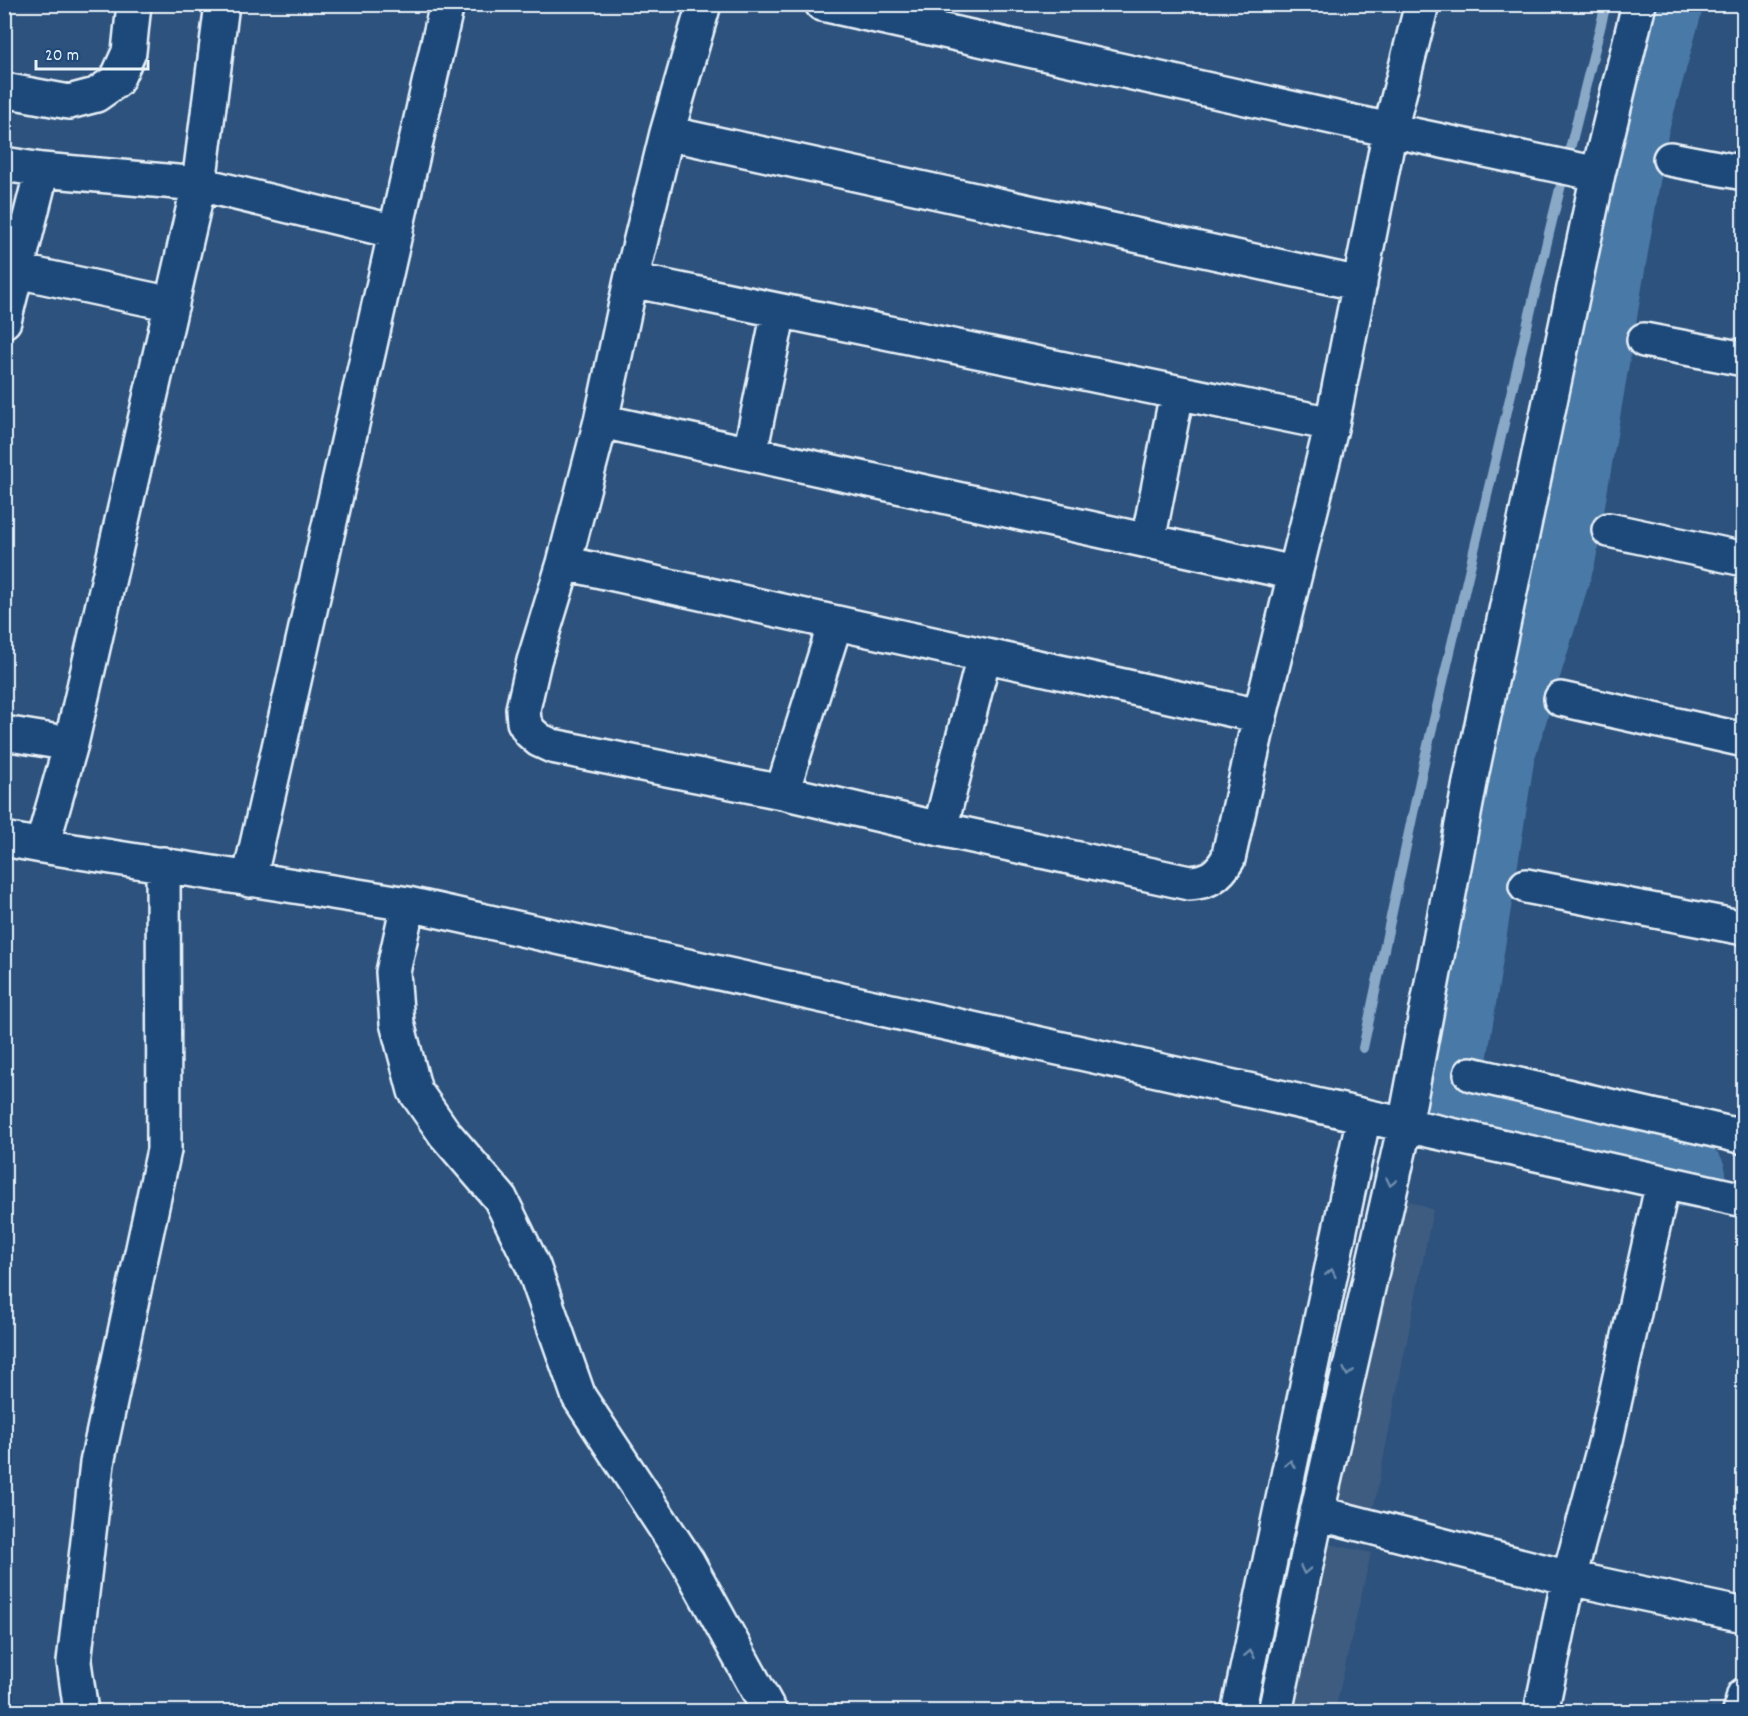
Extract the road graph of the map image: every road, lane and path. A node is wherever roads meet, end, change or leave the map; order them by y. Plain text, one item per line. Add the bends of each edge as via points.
1 (134, 4) edge
2 (222, 4) edge
3 (447, 4) edge
4 (704, 4) edge
5 (822, 4) edge
6 (1422, 4) edge
7 (1639, 4) edge
8 (4, 90) edge
9 (1390, 130) junction
10 (667, 133) junction
11 (1670, 159) dead end
12 (4, 164) edge
13 (42, 170) junction
14 (1589, 173) junction
15 (1743, 173) edge
16 (199, 184) junction
17 (396, 232) junction
18 (17, 271) junction
19 (631, 280) junction
20 (1360, 284) junction
21 (172, 304) junction
22 (779, 310) junction
23 (4, 321) edge
24 (1644, 340) dead end
25 (1743, 359) edge
26 (1177, 393) junction
27 (602, 421) junction
28 (1332, 424) junction
29 (750, 453) junction
30 (1610, 530) dead end
31 (1148, 541) junction
32 (1743, 559) edge
33 (564, 563) junction
34 (1294, 573) junction
35 (835, 624) junction
36 (984, 656) junction
37 (1561, 699) dead end
38 (1260, 716) junction
39 (4, 733) edge
40 (1743, 740) edge
41 (70, 744) junction
42 (782, 792) junction
43 (940, 829) junction
44 (4, 839) edge
45 (42, 846) junction
46 (163, 864) junction
47 (249, 880) junction
48 (1526, 886) dead end
49 (408, 904) junction
50 (1743, 928) edge
51 (1471, 1074) dead end
52 (1364, 1116) junction
53 (1405, 1125) junction
54 (1743, 1137) edge
55 (1663, 1182) junction
56 (1743, 1200) edge
57 (1317, 1513) junction
58 (1569, 1578) junction
59 (1743, 1615) edge
60 (1743, 1695) edge
61 (81, 1712) edge
62 (770, 1712) edge
63 (1238, 1712) edge
64 (1275, 1712) edge
65 (1540, 1712) edge
66 (1740, 1712) edge

1 - 8 street via 129,52 116,81 96,95 69,102
2 - 16 street
3 - 17 street
4 - 10 street
5 - 9 street
6 - 9 street
7 - 14 street
9 - 14 street
9 - 20 street
10 - 19 street
10 - 20 street
11 - 15 street
12 - 13 street
13 - 16 street
13 - 18 street
14 - 53 street
16 - 17 street
16 - 21 street
17 - 47 street
18 - 21 street
18 - 23 street
19 - 22 street
19 - 27 street
20 - 28 street
21 - 41 street
22 - 26 street
22 - 29 street
24 - 25 street
26 - 28 street
26 - 31 street
27 - 29 street
27 - 33 street
28 - 34 street
29 - 31 street
30 - 32 street
31 - 34 street
33 - 35 street
33 - 42 street via 523,709 530,732 552,746
34 - 38 street
35 - 36 street
35 - 42 street
36 - 38 street
36 - 43 street
37 - 40 street
38 - 43 street via 1228,859 1212,879 1189,883
39 - 41 street
41 - 45 street
42 - 43 street
44 - 45 street
45 - 46 street
46 - 47 street
46 - 61 street via 164,1150 97,1463 74,1662
47 - 49 street
48 - 50 street
49 - 52 street
49 - 62 street via 393,972 397,1023 415,1090 445,1134 500,1198 533,1266 579,1397 687,1561
51 - 54 street
52 - 53 street
63 -> 52 street
53 - 55 street
53 -> 57 street
55 - 56 street
55 - 58 street via 1606,1440
57 - 58 street
57 -> 64 street
58 - 59 street
58 - 65 street
60 - 66 street

